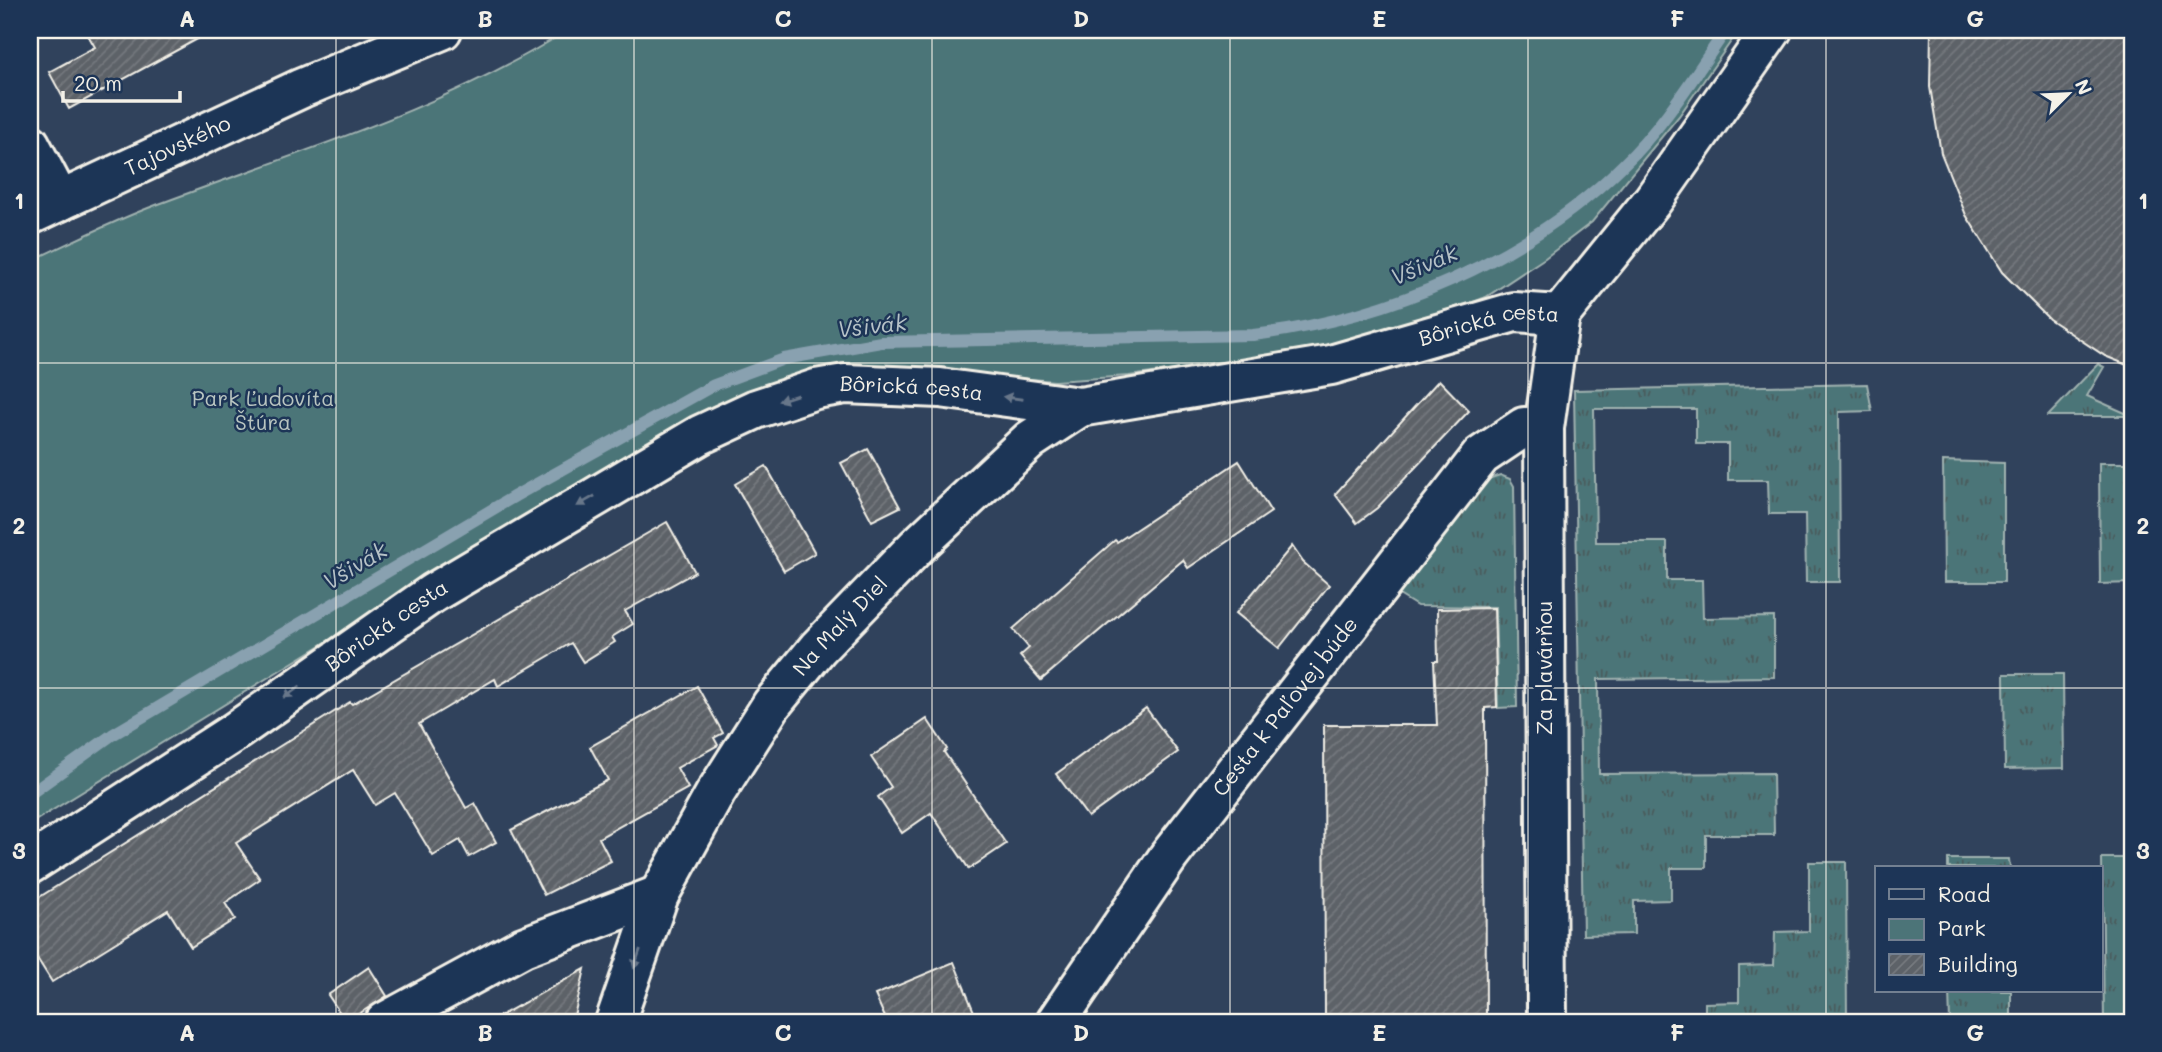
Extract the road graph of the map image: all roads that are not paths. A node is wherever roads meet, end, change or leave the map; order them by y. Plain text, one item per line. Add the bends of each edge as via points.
1 (442, 30) edge
2 (1772, 30) edge
3 (30, 144) edge
4 (45, 208) edge
5 (1560, 315) junction
6 (1080, 407) junction
7 (1544, 428) junction
8 (30, 864) edge
9 (659, 895) junction
10 (385, 1022) edge
11 (615, 1022) edge
12 (1056, 1022) edge
13 (1547, 1022) edge

1 - 4 street, Tajovského via 302,88
2 - 5 street, Bôrická cesta via 1653,200
3 - 4 street
5 - 6 street, Bôrická cesta via 1514,312 1331,365
5 - 7 street, Za plavárňou
6 -> 8 street, Bôrická cesta via 940,388 845,384 756,409 688,442 433,593 233,733
6 - 9 street, Na Malý Diel via 1030,440 818,648 772,704
7 - 12 street, Cesta k Paľovej búde via 1524,427 1481,456 1170,856
7 - 13 street, Za plavárňou
9 - 10 street via 523,947
9 -> 11 street, Na Malý Diel

